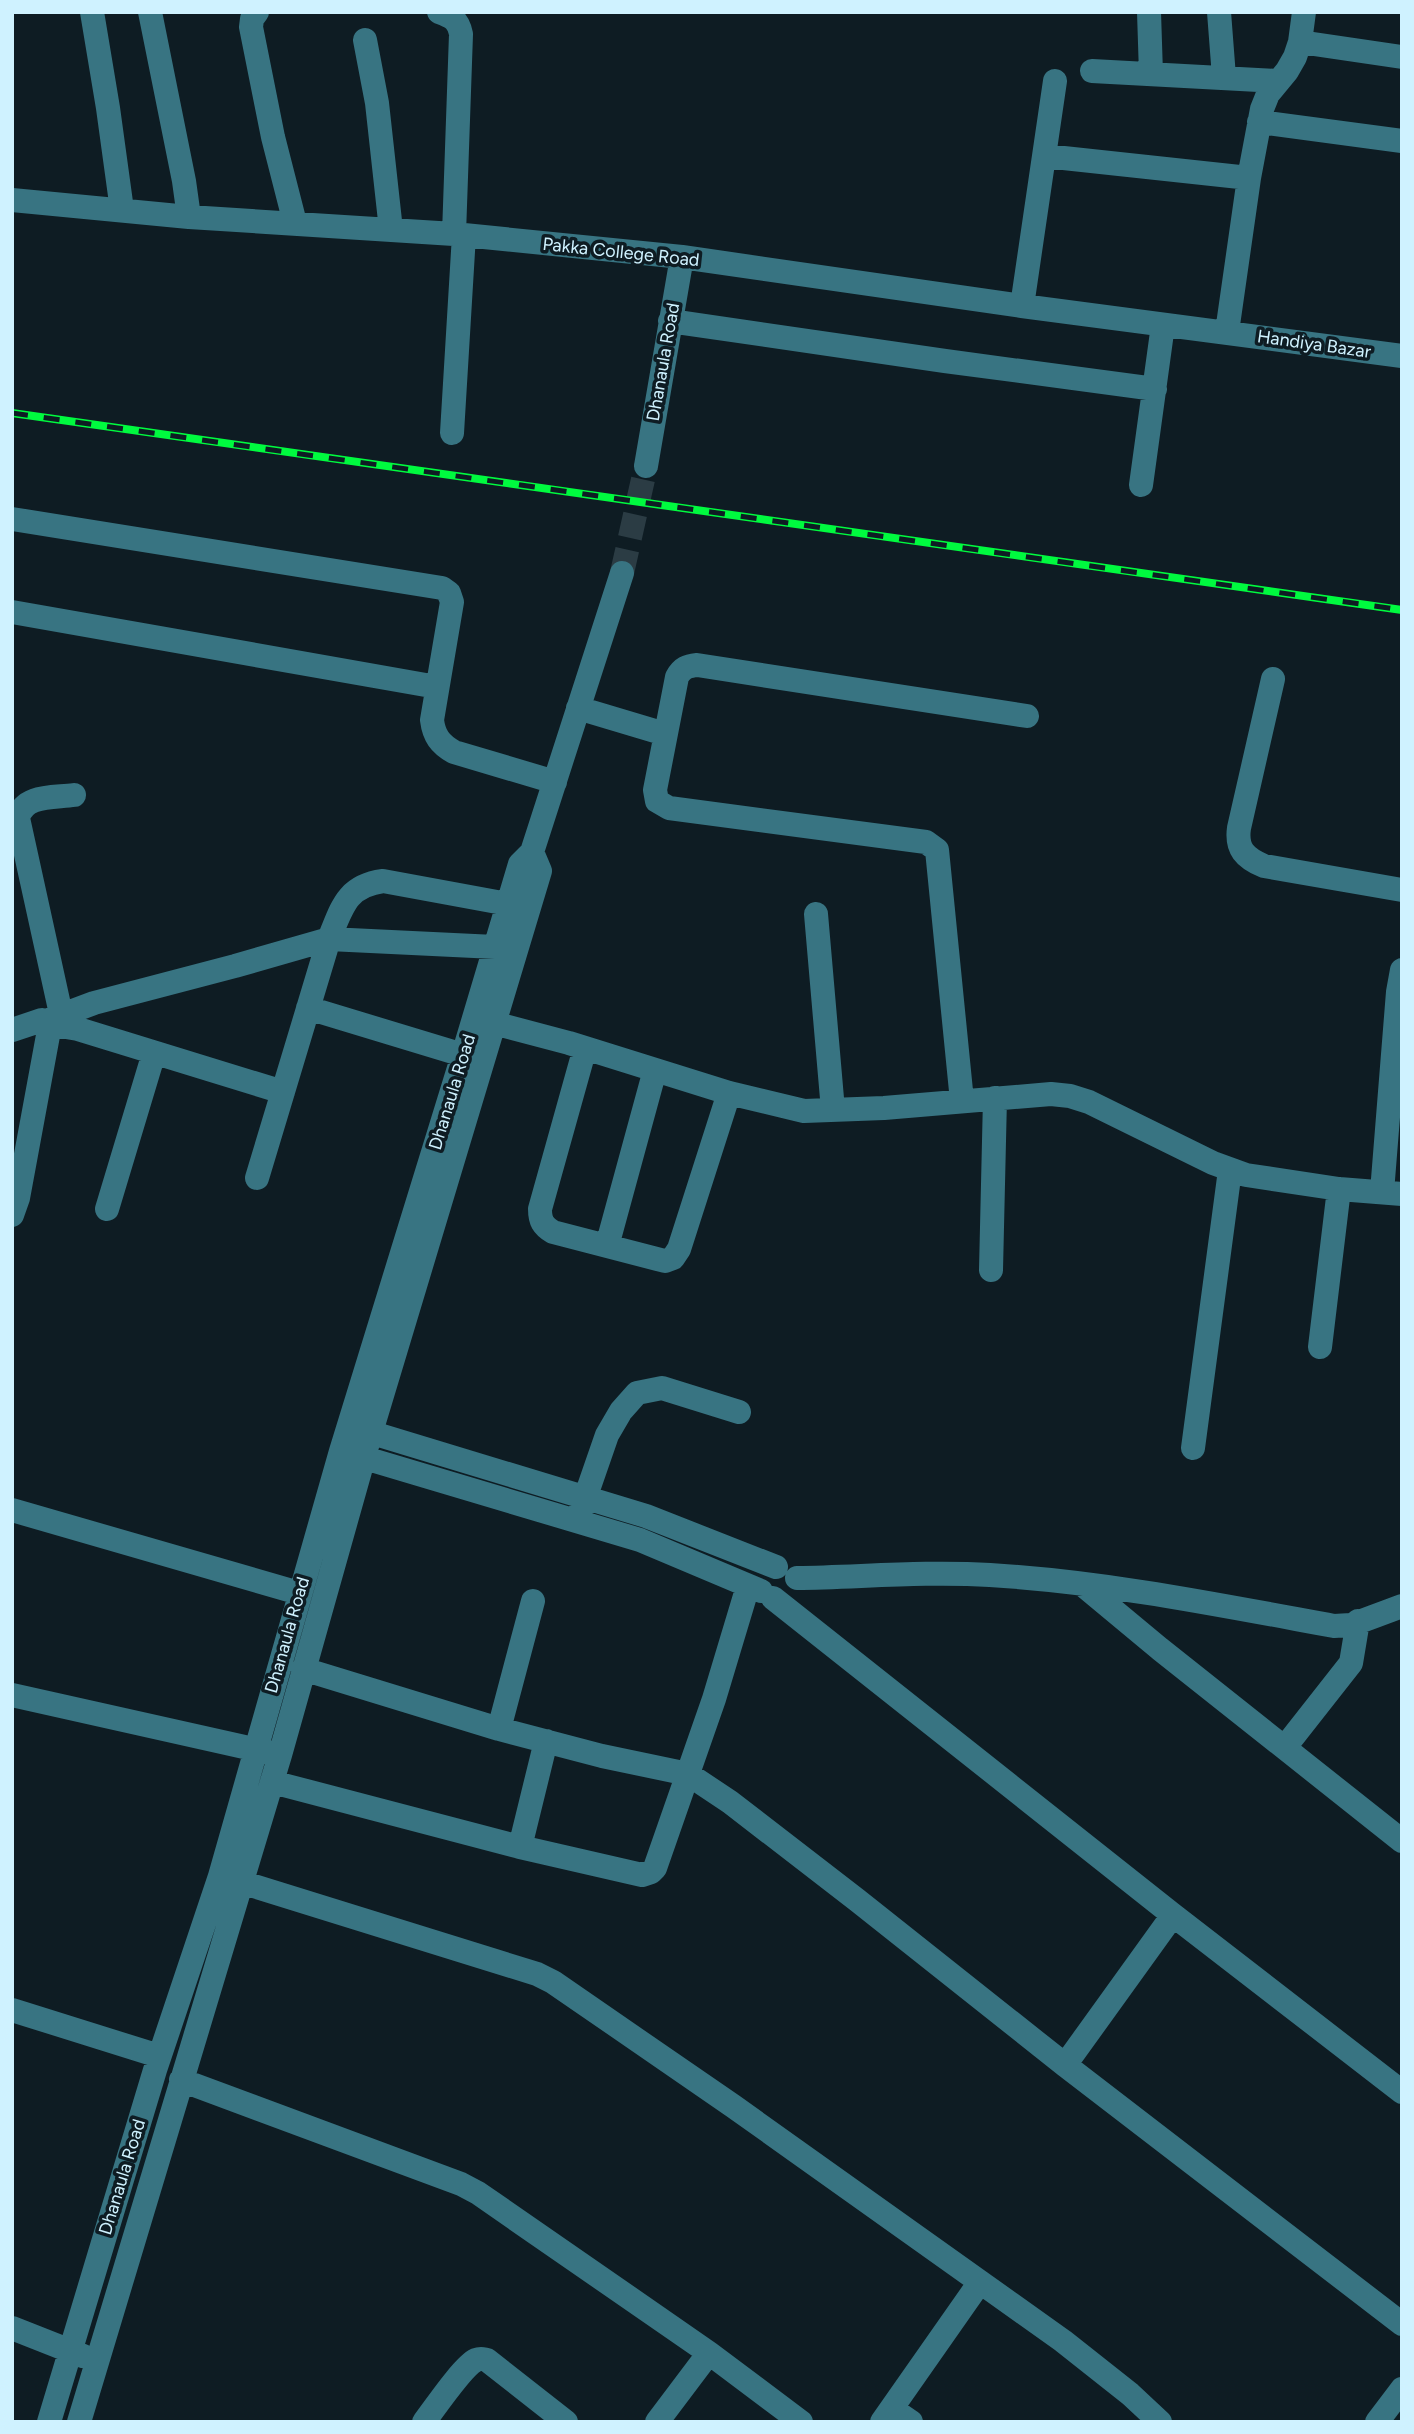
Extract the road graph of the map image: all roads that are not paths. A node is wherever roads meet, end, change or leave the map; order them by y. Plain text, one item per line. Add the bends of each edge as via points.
1 (92, 12) edge
2 (150, 12) edge
3 (257, 12) edge
4 (439, 12) edge
5 (1149, 12) edge
6 (1219, 12) edge
7 (1304, 12) edge
8 (365, 40) dead end
9 (1300, 42) junction
10 (1402, 57) edge
11 (1092, 71) dead end
12 (1151, 74) junction
13 (1224, 77) junction
14 (1055, 81) dead end
15 (1277, 81) junction
16 (1259, 122) junction
17 (1402, 141) edge
18 (1045, 156) junction
19 (1249, 178) junction
20 (12, 200) edge
21 (122, 210) junction
22 (189, 217) junction
23 (295, 223) junction
24 (391, 230) junction
25 (459, 235) junction
26 (682, 257) junction
27 (1022, 306) junction
28 (670, 321) junction
29 (1163, 325) junction
30 (1227, 332) junction
31 (1402, 356) edge
32 (1155, 389) junction
33 (452, 433) dead end
34 (646, 466) tunnel mouth
35 (1141, 485) dead end
36 (12, 519) edge
37 (622, 573) tunnel mouth
38 (12, 612) edge
39 (1273, 679) dead end
40 (437, 687) junction
41 (578, 708) junction
42 (1027, 716) dead end
43 (665, 734) junction
44 (555, 782) junction
45 (75, 795) dead end
46 (532, 852) junction
47 (1402, 890) edge
48 (508, 904) junction
49 (817, 914) dead end
50 (329, 939) junction
51 (495, 947) junction
52 (1402, 970) edge
53 (308, 1008) junction
54 (52, 1020) junction
55 (484, 1020) junction
56 (12, 1030) edge
57 (585, 1048) junction
58 (154, 1053) junction
59 (463, 1055) junction
60 (655, 1070) junction
61 (283, 1091) junction
62 (729, 1093) junction
63 (996, 1098) junction
64 (962, 1101) junction
65 (833, 1110) junction
66 (1230, 1170) junction
67 (257, 1178) dead end
68 (1339, 1189) junction
69 (1392, 1193) edge
70 (107, 1209) dead end
71 (12, 1215) edge
72 (607, 1246) junction
73 (991, 1270) dead end
74 (1320, 1347) dead end
75 (739, 1412) dead end
76 (359, 1429) junction
77 (1193, 1448) dead end
78 (352, 1454) junction
79 (586, 1497) junction
80 (12, 1510) edge
81 (577, 1521) junction
82 (786, 1572) junction
83 (1083, 1585) junction
84 (299, 1592) junction
85 (763, 1593) junction
86 (533, 1601) dead end
87 (1402, 1606) edge
88 (1359, 1621) junction
89 (303, 1669) junction
90 (12, 1695) edge
91 (499, 1729) junction
92 (546, 1741) junction
93 (1284, 1747) junction
94 (255, 1749) junction
95 (280, 1755) junction
96 (688, 1774) junction
97 (272, 1782) junction
98 (1402, 1841) edge
99 (520, 1847) junction
100 (231, 1879) junction
101 (1173, 1916) junction
102 (12, 2010) edge
103 (159, 2056) junction
104 (1065, 2065) junction
105 (181, 2080) junction
106 (1402, 2092) edge
107 (979, 2282) junction
108 (1402, 2324) edge
109 (12, 2328) edge
110 (70, 2351) junction
111 (709, 2353) junction
112 (98, 2362) junction
113 (1402, 2389) edge
114 (895, 2417) edge
115 (49, 2422) edge
116 (79, 2422) edge
117 (424, 2422) edge
118 (566, 2422) edge
119 (657, 2422) edge
120 (801, 2422) edge
121 (1160, 2422) edge
122 (1377, 2422) edge

1 - 21 street
2 - 22 street
3 - 23 street via 251,27
4 - 25 street via 454,18 461,34
5 - 12 street
6 - 13 street
7 - 9 street
8 - 24 street
9 - 10 street
9 - 15 street via 1296,57
11 - 12 street
12 - 13 street
13 - 15 street
14 - 18 street
15 - 16 street
16 - 17 street
16 - 19 street
18 - 19 street
18 - 27 street
19 - 30 street
20 - 21 street, Pakka College Road
21 - 22 street, Pakka College Road
22 - 23 street, Pakka College Road
23 - 24 street, Pakka College Road
24 - 25 street, Pakka College Road
25 - 26 street, Pakka College Road
25 - 33 street
26 - 27 street, Pakka College Road
26 - 28 street, Dhanaula Road
27 - 29 street, Pakka College Road
28 - 32 street
28 - 34 street, Dhanaula Road
29 - 30 street, Pakka College Road
29 - 32 street
30 - 31 street, Handiya Bazar
32 - 35 street
36 - 40 street via 442,588 452,602
37 - 41 street, Dhanaula Road
38 - 40 street
39 - 47 street via 1239,828 1239,849 1264,866
40 - 44 street via 432,720 442,745
41 - 43 street
41 - 44 street, Dhanaula Road
42 - 43 street via 697,665 680,670
43 - 64 street via 655,790 657,802 663,806 926,842 937,850
44 - 46 street, Dhanaula Road
45 - 54 street via 33,800 20,810 18,818
46 - 48 street, Dhanaula Road via 520,863
46 - 55 street, Dhanaula Road via 540,871
48 - 50 street via 383,881 366,883 352,893
48 - 51 street, Dhanaula Road
49 - 65 street
50 - 51 street
50 - 53 street
50 - 54 street via 94,1003
51 - 55 street, Dhanaula Road
52 - 69 street
53 - 59 street
53 - 61 street
54 - 56 street
54 - 58 street
54 - 71 street
55 - 57 street
55 - 59 street, Dhanaula Road
55 - 76 street, Dhanaula Road
57 - 60 street
57 - 72 street via 540,1217 553,1232
58 - 61 street
58 - 70 street
59 - 76 street, Dhanaula Road
60 - 62 street
60 - 72 street
61 - 67 street
62 - 65 street via 804,1111
62 - 72 street via 673,1258 664,1261
63 - 64 street
63 - 66 street via 1051,1094 1080,1099
63 - 73 street
64 - 65 street
66 - 68 street
66 - 77 street
68 - 69 street
68 - 74 street
75 - 79 street via 662,1388 637,1394 607,1435
76 - 78 street, Dhanaula Road
76 - 79 street
78 - 81 street
78 - 84 street, Dhanaula Road
78 - 89 street, Dhanaula Road
79 - 81 street
79 - 82 street
80 - 84 street
81 - 85 street via 640,1541
82 - 83 street via 987,1575
82 - 85 street via 796,1591 792,1596 780,1600
83 - 88 street via 1172,1595 1334,1626
83 - 93 street
84 - 94 street, Dhanaula Road
85 - 96 street
85 - 101 street
86 - 91 street
87 - 88 street
88 - 93 street via 1351,1662
89 - 91 street
89 - 95 street, Dhanaula Road
90 - 94 street
91 - 92 street
92 - 96 street
92 - 99 street
93 - 98 street
94 - 95 street
94 - 100 street, Dhanaula Road
95 - 97 street, Dhanaula Road
96 - 99 street via 650,1873 642,1875
96 - 104 street via 857,1900
97 - 99 street
97 - 100 street, Dhanaula Road
100 - 103 street, Dhanaula Road
100 - 105 street, Dhanaula Road
100 - 107 street via 553,1982
101 - 104 street
101 - 106 street
102 - 103 street
103 - 110 street, Dhanaula Road
104 - 108 street
105 - 111 street via 478,2193
105 - 112 street, Dhanaula Road
107 - 114 street
107 - 121 street via 1063,2341
109 - 110 street
110 - 112 street
110 - 115 street, Dhanaula Road
111 - 119 street
111 - 120 street
112 - 116 street, Dhanaula Road
113 - 122 street
117 - 118 street via 464,2370 480,2359

